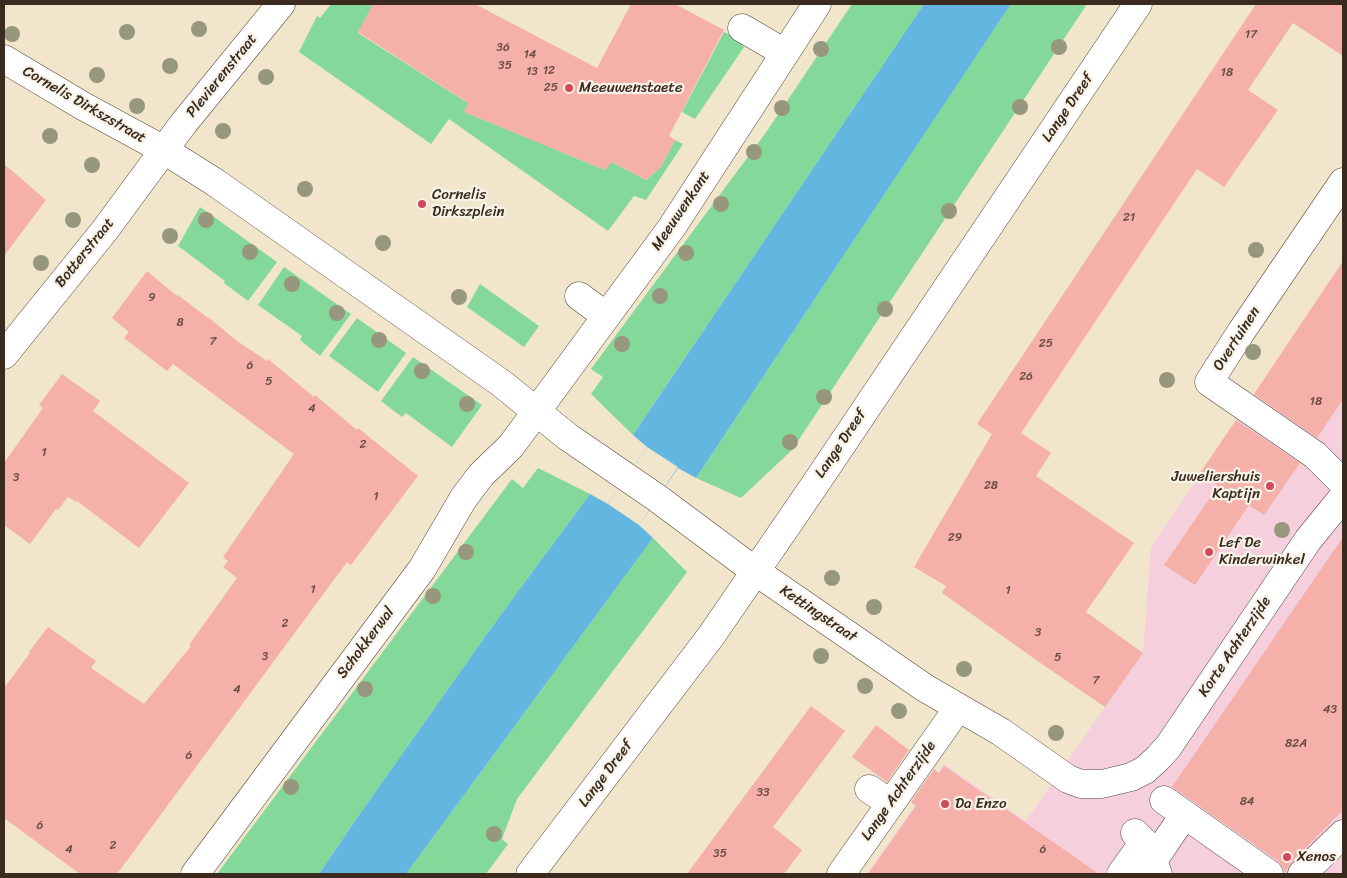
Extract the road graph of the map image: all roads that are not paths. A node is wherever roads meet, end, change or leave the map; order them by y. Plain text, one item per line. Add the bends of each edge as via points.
1 (817, 4) edge
2 (1138, 4) edge
3 (268, 8) edge
4 (742, 28) dead end
5 (785, 53) junction
6 (4, 59) edge
7 (164, 150) junction
8 (1343, 182) edge
9 (579, 296) dead end
10 (606, 316) junction
11 (4, 355) edge
12 (536, 412) junction
13 (1343, 483) edge
14 (1343, 498) edge
15 (755, 571) junction
16 (958, 708) junction
17 (1115, 781) joint
18 (1343, 834) edge
19 (1147, 857) edge
20 (1118, 873) edge
21 (195, 874) edge
22 (530, 874) edge
23 (841, 874) edge
24 (1269, 874) edge
25 (1302, 874) edge

1 - 5 street, Meeuwenkant
2 - 15 street, Lange Dreef
3 - 7 street, Plevierenstraat via 227,87
4 - 5 street
5 - 10 street, Meeuwenkant via 672,227
6 - 7 street, Cornelis Dirkszstraat
7 - 11 street, Botterstraat
7 - 12 street via 428,331 506,386
8 - 13 street, Overtuinen via 1208,382 1315,455
9 - 10 street
10 - 12 street, Meeuwenkant
12 - 15 street, Kettingstraat
12 - 21 street, Schokkerwal via 511,446 481,475 463,499 422,568
14 - 17 street, Korte Achterzijde via 1308,540 1168,747 1145,770
15 - 16 street, Kettingstraat
15 - 22 street, Lange Dreef via 711,636
16 - 17 street, Kettingstraat via 1001,732 1068,779 1081,784
16 - 23 street, Lange Achterzijde
18 - 25 street
19 - 20 street
19 - 24 street via 1174,808

